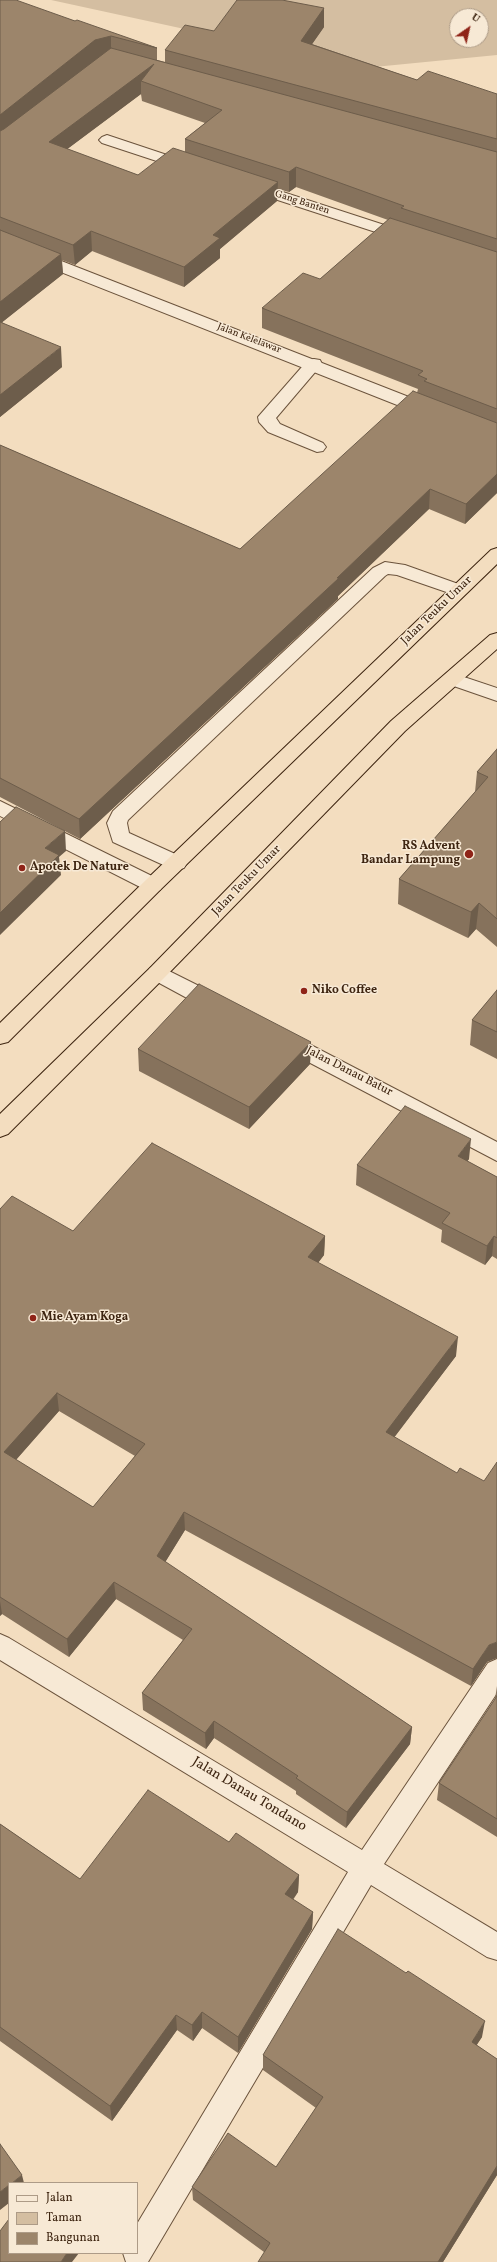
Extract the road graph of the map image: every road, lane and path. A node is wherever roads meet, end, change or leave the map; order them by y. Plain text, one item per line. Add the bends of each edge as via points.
1 (107, 140) dead end
2 (205, 172) edge
3 (235, 182) edge
4 (0, 242) edge
5 (422, 242) edge
6 (314, 364) junction
7 (446, 418) edge
8 (317, 447) dead end
9 (497, 554) edge
10 (458, 590) junction
11 (497, 639) edge
12 (452, 679) junction
13 (497, 695) edge
14 (0, 808) edge
15 (177, 863) junction
16 (153, 885) junction
17 (157, 973) junction
18 (234, 1012) edge
19 (268, 1030) edge
20 (0, 1036) edge
21 (2, 1125) edge
22 (497, 1152) edge
23 (0, 1646) edge
24 (497, 1671) edge
25 (367, 1866) junction
26 (497, 1947) edge
27 (138, 2251) edge

1 - 2 street
3 - 5 street, Gang Banten
4 - 6 street, Jalan Kelelawar
6 - 7 street, Jalan Kelelawar
6 - 8 street via 267,417 274,428
9 - 10 highway, Jalan Teuku Umar
10 - 15 highway, Jalan Teuku Umar
10 - 15 street via 399,569 385,568 379,572 120,816 120,837
11 - 12 highway, Jalan Teuku Umar
12 - 13 street
12 - 17 highway, Jalan Teuku Umar via 398,726
14 - 16 street
15 - 16 highway, Jalan Teuku Umar
16 - 20 highway, Jalan Teuku Umar
17 - 18 street
17 - 21 highway, Jalan Teuku Umar
19 - 22 street, Jalan Danau Batur
23 - 25 street, Jalan Danau Tondano
24 - 25 street
25 - 26 street, Jalan Danau Tondano
25 - 27 street

